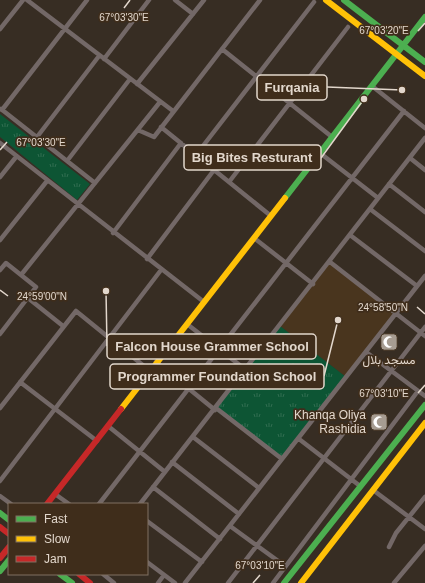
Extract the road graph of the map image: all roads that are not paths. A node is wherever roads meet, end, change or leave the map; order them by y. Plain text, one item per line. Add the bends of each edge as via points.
1 (23, 0) edge
2 (27, 0) edge
3 (88, 0) edge
4 (149, 0) edge
5 (175, 0) edge
6 (204, 0) edge
7 (260, 0) edge
8 (326, 0) edge
9 (344, 0) edge
10 (314, 2) dead end
11 (193, 14) junction
12 (425, 17) edge
13 (348, 27) dead end
14 (0, 29) edge
15 (65, 30) junction
16 (403, 46) junction
17 (222, 49) junction
18 (396, 54) junction
19 (101, 57) junction
20 (425, 62) edge
21 (425, 76) edge
22 (257, 77) junction
23 (130, 79) junction
24 (137, 84) junction
25 (372, 86) junction
26 (160, 102) junction
27 (290, 104) junction
28 (1, 110) edge
29 (173, 111) junction
30 (404, 111) junction
31 (161, 127) junction
32 (425, 128) edge
33 (138, 130) junction
34 (37, 137) junction
35 (332, 137) junction
36 (425, 138) edge
37 (181, 143) junction
38 (0, 144) edge
39 (320, 154) junction
40 (196, 155) junction
41 (16, 156) junction
42 (410, 158) junction
43 (67, 161) junction
44 (214, 170) junction
45 (425, 170) edge
46 (0, 177) edge
47 (352, 178) junction
48 (47, 181) junction
49 (229, 182) junction
50 (95, 184) junction
51 (389, 184) junction
52 (378, 198) junction
53 (78, 206) junction
54 (370, 209) junction
55 (425, 212) edge
56 (271, 216) junction
57 (113, 233) junction
58 (350, 235) junction
59 (254, 238) junction
60 (0, 240) edge
61 (425, 251) edge
62 (147, 259) junction
63 (286, 262) junction
64 (330, 262) junction
65 (0, 270) edge
66 (161, 270) junction
67 (21, 275) junction
68 (425, 276) edge
69 (313, 284) junction
70 (417, 286) junction
71 (28, 298) junction
72 (204, 302) junction
73 (395, 313) junction
74 (187, 324) junction
75 (63, 326) junction
76 (425, 327) edge
77 (0, 334) edge
78 (423, 335) edge
79 (109, 338) junction
80 (219, 349) junction
81 (366, 352) junction
82 (156, 362) junction
83 (246, 370) junction
84 (150, 371) junction
85 (391, 371) junction
86 (20, 382) junction
87 (188, 388) junction
88 (418, 391) junction
89 (425, 396) edge
90 (425, 405) edge
91 (0, 408) edge
92 (216, 409) junction
93 (55, 410) junction
94 (425, 423) edge
95 (108, 426) junction
96 (193, 436) junction
97 (299, 439) junction
98 (97, 441) junction
99 (139, 451) junction
100 (325, 458) junction
101 (282, 459) junction
102 (172, 462) junction
103 (165, 472) junction
104 (351, 479) junction
105 (0, 481) edge
106 (360, 486) junction
107 (153, 487) junction
108 (259, 488) junction
109 (373, 490) junction
110 (55, 494) junction
111 (0, 496) edge
112 (425, 497) edge
113 (9, 503) edge
114 (49, 503) edge
115 (68, 503) edge
116 (100, 503) edge
117 (141, 503) edge
118 (0, 513) edge
119 (239, 514) junction
120 (409, 517) junction
121 (8, 519) edge
122 (148, 522) edge
123 (230, 526) junction
124 (0, 527) edge
125 (425, 528) edge
126 (8, 533) edge
127 (220, 539) junction
128 (258, 544) junction
129 (425, 546) edge
130 (8, 548) edge
131 (389, 548) dead end
132 (0, 558) edge
133 (8, 561) edge
134 (202, 562) junction
135 (148, 563) edge
136 (285, 566) junction
137 (0, 571) edge
138 (61, 575) edge
139 (79, 575) edge
140 (106, 575) edge
141 (164, 575) junction
142 (72, 583) edge
143 (90, 583) edge
144 (114, 583) edge
145 (158, 583) edge
146 (175, 583) edge
147 (186, 583) edge
148 (228, 583) edge
149 (273, 583) edge
150 (284, 583) edge
151 (301, 583) edge
152 (394, 583) edge

1 - 14 street
2 - 15 street
3 - 15 street
4 - 19 street
5 - 11 street
6 - 11 street
7 - 17 street
8 - 18 main road
9 - 16 main road
10 - 22 street
11 - 24 street
12 - 16 main road
13 - 27 street
15 - 19 street
15 - 28 street
16 - 18 main road
16 - 20 main road
17 - 22 street
17 - 29 street
18 - 21 main road
18 - 25 main road
19 - 23 street
19 - 34 street
22 - 27 street
22 - 40 street
23 - 24 street
23 - 43 street
24 - 26 street
25 - 30 street
25 - 35 main road
26 - 29 street
26 - 33 street
27 - 35 street
27 - 49 street
28 - 34 street
29 - 31 street
30 - 32 street
30 - 47 street
31 - 33 street via 154,137
31 - 37 street
33 - 50 street
34 - 43 street
35 - 39 main road
36 - 42 street
37 - 40 street
37 - 57 street
38 - 41 street
39 - 47 street
39 - 56 main road
40 - 44 street
41 - 46 street
41 - 48 street
42 - 45 street
42 - 51 street
43 - 50 street
44 - 49 street
44 - 62 street
47 - 52 street
47 - 63 street
48 - 53 street
48 - 60 street
49 - 56 street
50 - 53 street
51 - 52 street
51 - 55 street
52 - 54 street
53 - 57 street
53 - 67 street
54 - 58 street
54 - 61 street
56 - 59 main road
57 - 62 street
58 - 64 street
58 - 70 street
59 - 63 street
59 - 72 main road
62 - 66 street
63 - 69 street
63 - 80 street
64 - 69 street
64 - 73 street
65 - 67 street via 6,263
66 - 72 street
66 - 79 street
67 - 71 street via 36,288
68 - 70 street
69 - 83 street
70 - 73 street
71 - 75 street
71 - 77 street
72 - 74 main road
73 - 78 street
73 - 81 street
74 - 80 street
74 - 82 main road
75 - 79 street via 76,311
75 - 86 street
76 - 78 street
78 - 85 street
79 - 84 street
79 - 93 street
80 - 83 street
80 - 87 street
81 - 85 street
81 - 97 street
82 - 84 main road
82 - 87 street
83 - 92 street
84 - 95 main road
85 - 88 street
85 - 100 street
86 - 91 street
86 - 93 street
87 - 92 street
87 - 99 street
88 - 89 street
88 - 104 street
90 - 106 main road
92 - 96 street
92 - 101 street
93 - 98 street
93 - 105 street
94 - 109 main road
95 - 98 main road
95 - 99 street
96 - 102 street
96 - 108 street
97 - 100 street
97 - 101 street
98 - 110 main road
99 - 103 street
99 - 116 street
100 - 104 street
100 - 128 street
101 - 108 street
102 - 103 street
102 - 119 street
103 - 107 street
104 - 106 street
104 - 136 street
106 - 150 main road
107 - 117 street
107 - 127 street
108 - 119 street
109 - 120 street
109 - 151 main road
110 - 114 main road
110 - 115 street
111 - 113 street
112 - 120 street
118 - 121 main road
119 - 123 street
120 - 125 street
120 - 131 street via 396,533
122 - 134 street
123 - 127 street
123 - 128 street
124 - 126 main road
127 - 134 street
128 - 136 street
128 - 148 street
129 - 152 street
130 - 132 main road
133 - 137 main road
134 - 147 street
135 - 141 street
136 - 149 street
138 - 142 main road
139 - 143 main road
140 - 144 street
141 - 145 street
141 - 146 street

